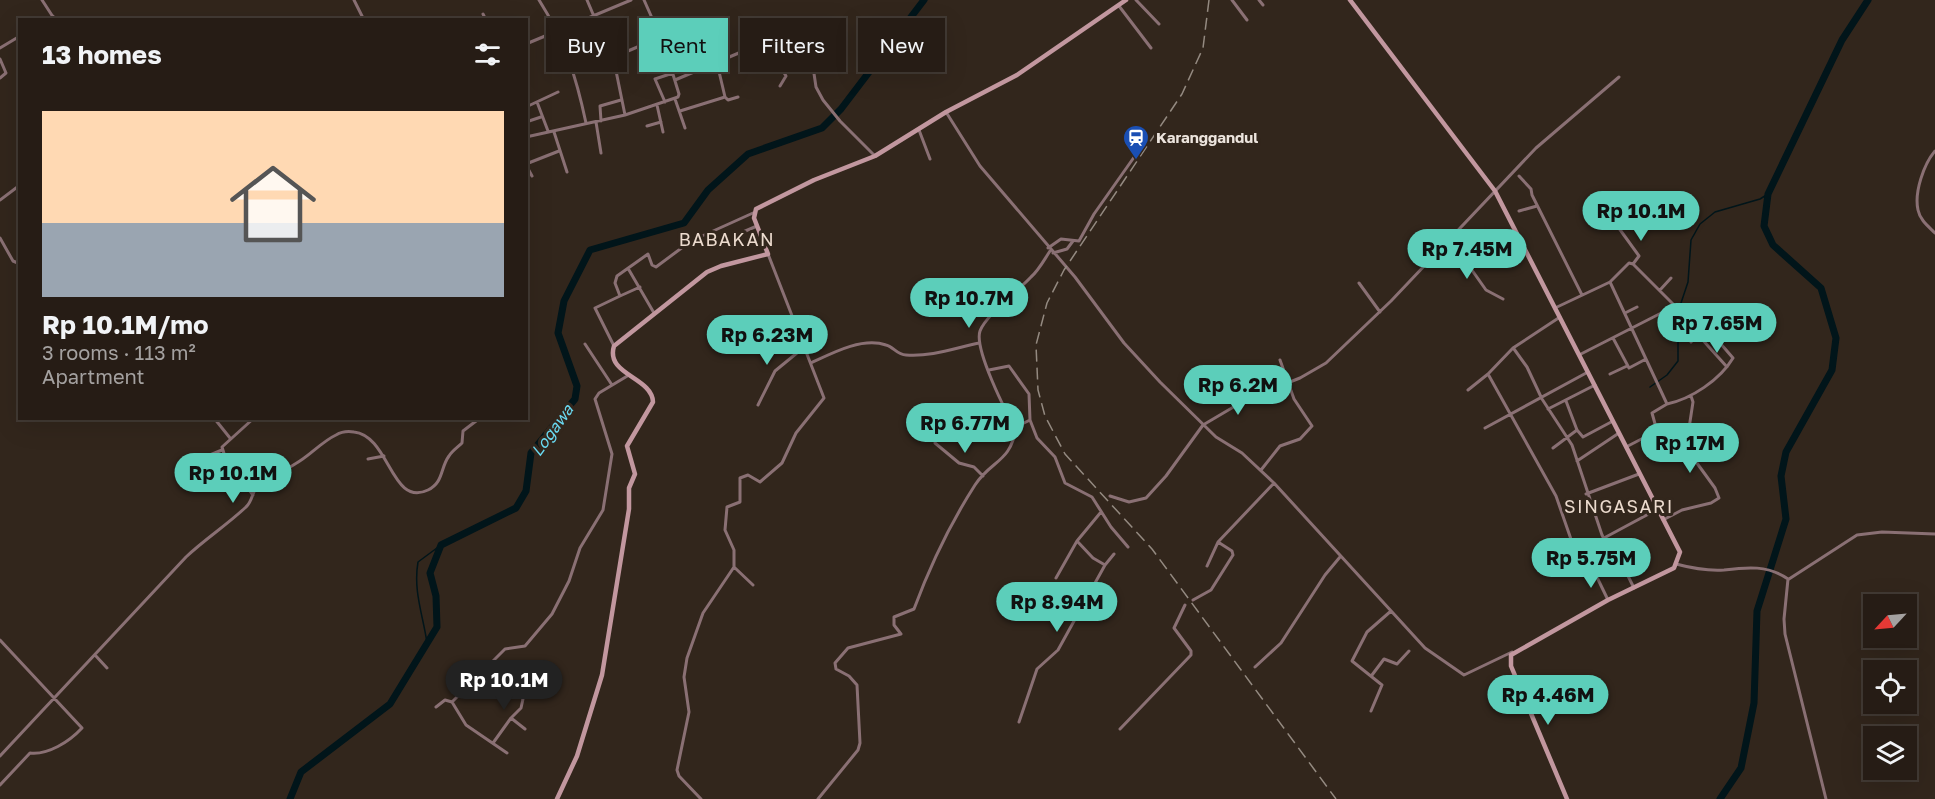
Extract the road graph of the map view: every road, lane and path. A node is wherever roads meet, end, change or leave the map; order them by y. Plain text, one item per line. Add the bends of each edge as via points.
1 (42, 0) edge
2 (354, 0) edge
3 (539, 0) edge
4 (587, 0) edge
5 (632, 0) edge
6 (644, 0) edge
7 (1126, 0) edge
8 (1136, 0) edge
9 (1232, 0) edge
10 (1259, 0) edge
11 (1350, 0) edge
12 (1263, 5) dead end
13 (1119, 6) junction
14 (483, 14) dead end
15 (594, 14) junction
16 (54, 18) edge
17 (363, 18) edge
18 (485, 18) edge
19 (550, 18) edge
20 (584, 18) edge
21 (596, 18) edge
22 (652, 18) edge
23 (1246, 20) dead end
24 (1159, 24) dead end
25 (546, 34) edge
26 (18, 37) edge
27 (528, 43) edge
28 (639, 46) edge
29 (0, 48) edge
30 (1151, 48) dead end
31 (628, 51) dead end
32 (0, 59) edge
33 (574, 72) edge
34 (618, 72) edge
35 (694, 72) edge
36 (719, 72) edge
37 (784, 72) edge
38 (813, 72) edge
39 (673, 73) joint
40 (1619, 76) dead end
41 (0, 78) edge
42 (675, 80) junction
43 (780, 86) dead end
44 (558, 92) dead end
45 (725, 97) junction
46 (738, 97) dead end
47 (622, 99) junction
48 (675, 99) junction
49 (537, 102) junction
50 (665, 102) junction
51 (528, 105) edge
52 (657, 105) junction
53 (680, 111) junction
54 (945, 112) junction
55 (625, 115) junction
56 (542, 117) junction
57 (528, 121) edge
58 (599, 121) junction
59 (661, 122) junction
60 (587, 124) junction
61 (647, 126) dead end
62 (685, 128) dead end
63 (918, 128) junction
64 (549, 132) junction
65 (554, 132) junction
66 (663, 132) dead end
67 (528, 137) edge
68 (559, 151) junction
69 (1935, 151) edge
70 (601, 153) dead end
71 (1137, 153) dead end
72 (875, 156) junction
73 (930, 159) dead end
74 (528, 164) edge
75 (528, 169) edge
76 (567, 172) dead end
77 (532, 176) dead end
78 (1519, 176) dead end
79 (18, 186) edge
80 (1495, 192) junction
81 (0, 200) edge
82 (1538, 206) junction
83 (1519, 211) dead end
84 (753, 213) junction
85 (1613, 220) dead end
86 (757, 226) junction
87 (743, 232) dead end
88 (1935, 233) edge
89 (0, 238) edge
90 (1450, 239) junction
91 (1073, 241) junction
92 (1050, 250) junction
93 (768, 254) junction
94 (18, 263) edge
95 (1634, 264) junction
96 (629, 270) junction
97 (1671, 278) dead end
98 (1610, 282) junction
99 (1359, 283) dead end
100 (640, 287) junction
101 (1660, 290) junction
102 (1582, 295) junction
103 (620, 296) junction
104 (1503, 299) dead end
105 (1637, 307) dead end
106 (1555, 308) junction
107 (1678, 309) junction
108 (1380, 312) junction
109 (1625, 313) junction
110 (655, 315) junction
111 (1560, 317) junction
112 (1632, 329) junction
113 (1613, 338) junction
114 (1690, 342) dead end
115 (979, 343) junction
116 (585, 344) dead end
117 (614, 346) junction
118 (803, 348) junction
119 (1513, 348) junction
120 (1579, 356) junction
121 (1646, 359) junction
122 (1280, 360) dead end
123 (811, 363) junction
124 (1627, 366) junction
125 (1727, 367) junction
126 (989, 369) junction
127 (1588, 372) junction
128 (1488, 374) junction
129 (629, 375) junction
130 (1610, 375) dead end
131 (1288, 382) junction
132 (612, 385) junction
133 (1595, 386) junction
134 (1468, 390) dead end
135 (1691, 396) junction
136 (1542, 399) junction
137 (1566, 401) junction
138 (1667, 404) junction
139 (758, 405) dead end
140 (1548, 409) junction
141 (1510, 415) junction
142 (216, 420) edge
143 (252, 420) edge
144 (477, 420) edge
145 (1030, 420) junction
146 (1613, 421) junction
147 (1203, 425) junction
148 (1016, 427) junction
149 (1485, 428) dead end
150 (1577, 430) junction
151 (1620, 433) junction
152 (1566, 436) junction
153 (230, 438) junction
154 (935, 444) dead end
155 (1626, 447) junction
156 (1553, 448) dead end
157 (222, 450) junction
158 (384, 456) junction
159 (205, 457) dead end
160 (368, 459) dead end
161 (1577, 461) junction
162 (1261, 470) junction
163 (1639, 474) junction
164 (983, 476) junction
165 (1274, 483) junction
166 (1586, 494) junction
167 (253, 495) junction
168 (1110, 496) dead end
169 (1658, 509) junction
170 (1101, 512) junction
171 (1664, 520) junction
172 (1935, 534) edge
173 (1603, 538) junction
174 (1077, 541) junction
175 (1218, 542) junction
176 (1128, 547) dead end
177 (1114, 554) dead end
178 (1340, 557) junction
179 (1618, 560) junction
180 (1676, 564) junction
181 (1106, 565) junction
182 (1207, 566) dead end
183 (734, 567) junction
184 (1593, 569) junction
185 (1056, 578) dead end
186 (1788, 579) junction
187 (753, 585) dead end
188 (1634, 588) junction
189 (1193, 600) dead end
190 (1608, 600) junction
191 (1185, 605) dead end
192 (1391, 611) junction
193 (0, 640) edge
194 (1409, 651) dead end
195 (1512, 652) junction
196 (95, 656) junction
197 (487, 666) junction
198 (1255, 667) dead end
199 (107, 668) dead end
200 (1372, 675) junction
201 (55, 698) junction
202 (452, 702) junction
203 (436, 707) dead end
204 (1371, 711) dead end
205 (511, 718) junction
206 (1018, 722) dead end
207 (525, 729) dead end
208 (1120, 729) dead end
209 (493, 743) junction
210 (507, 753) dead end
211 (0, 756) edge
212 (0, 785) edge
213 (557, 799) edge
214 (701, 799) edge
215 (818, 799) edge
216 (1567, 799) edge
217 (1826, 799) edge

1 - 16 street
2 - 17 street
3 - 19 street
4 - 15 street
5 - 15 street
6 - 22 street
7 - 13 main road
8 - 24 street
9 - 23 street
10 - 12 street
11 - 80 main road
13 - 30 street
13 - 54 main road via 1006,82
14 - 18 street
15 - 20 street
15 - 21 street
25 - 27 street
26 - 29 street
28 - 31 street
32 - 41 street via 6,73
33 - 60 street
34 - 47 street
35 - 42 street
36 - 45 street
37 - 43 street via 786,76
38 - 72 street via 827,107
39 - 42 street
39 - 50 street via 655,79
40 - 80 street via 1536,148
42 - 48 street via 679,94
44 - 49 street
45 - 46 street
45 - 53 street
47 - 55 street
47 - 58 street via 600,106
48 - 50 street
48 - 53 street
49 - 51 street
49 - 56 street
50 - 52 street
52 - 55 street
52 - 59 street
53 - 62 street
54 - 63 main road
54 - 92 street via 968,151
55 - 58 street
56 - 57 street
56 - 64 street
58 - 60 street
58 - 70 street
59 - 61 street
59 - 66 street
60 - 65 street
63 - 72 main road
63 - 73 street
64 - 65 street
64 - 67 street
65 - 68 street
68 - 74 street
68 - 76 street
69 - 88 street via 1926,164 1917,201 1920,215
71 - 91 street via 1079,241
72 - 84 main road via 814,180
75 - 77 street
78 - 82 street via 1531,189
79 - 81 street
80 - 90 street
80 - 106 main road
82 - 83 street
82 - 102 street
84 - 86 main road
84 - 96 street via 691,241 656,267 648,255
85 - 95 street via 1638,254
86 - 87 street
86 - 93 main road
89 - 94 street
90 - 104 street via 1486,290
90 - 108 street
91 - 92 street via 1067,249
91 - 92 street via 1061,239
92 - 115 street via 1033,276 982,327
92 - 147 street via 1124,343
93 - 110 main road via 712,269
93 - 118 street
95 - 98 street via 1629,263
95 - 101 street
96 - 100 street
96 - 103 street via 616,278
97 - 101 street
98 - 102 street
98 - 109 street
99 - 108 street
100 - 103 street
100 - 110 street
101 - 107 street
102 - 106 street
103 - 117 street via 595,308
105 - 109 street
106 - 111 main road
107 - 112 street
107 - 125 street via 1729,351 1733,358
108 - 131 street via 1326,363
109 - 112 street
110 - 117 main road
111 - 119 street
111 - 120 main road
112 - 113 street
112 - 121 street
113 - 120 street
113 - 124 street
114 - 125 street via 1701,337
115 - 123 street via 933,354 907,355 887,345 867,344 833,352
115 - 126 street
116 - 132 street
117 - 129 main road via 615,362
118 - 123 street
118 - 139 street via 776,371
119 - 128 street
119 - 136 street
120 - 127 main road
121 - 124 street
121 - 138 street
122 - 131 street
123 - 183 street via 824,398 793,437 782,463 760,482 748,475 740,478 740,502 726,507 725,530 734,550
124 - 130 street
125 - 135 street
126 - 145 street via 1009,366 1029,394
126 - 148 street
127 - 133 main road
127 - 136 street
128 - 134 street
128 - 141 street
129 - 132 street
129 - 213 main road via 649,390 653,402 627,446 635,474 629,488 629,509 602,675 577,756
131 - 147 street via 1247,399
131 - 162 street via 1312,428 1300,439 1280,446
132 - 197 street via 595,399 612,454 603,510 580,548 569,581 548,621 525,646 508,647
133 - 137 street
133 - 146 main road
135 - 138 street
135 - 171 street via 1686,448 1719,498
136 - 140 street
136 - 141 street
137 - 140 street
137 - 150 street
138 - 155 street via 1652,413 1657,431
140 - 152 street
141 - 149 street
141 - 184 street via 1556,496 1581,571
142 - 153 street
143 - 153 street
144 - 158 street via 463,431 462,444 449,456 443,474 428,490 418,493 406,489 397,481
145 - 148 street
145 - 170 street via 1037,438 1055,457 1065,483 1089,494
146 - 150 street via 1583,437
146 - 151 main road
147 - 162 street
147 - 168 street via 1146,498 1130,502
148 - 164 street via 1011,448
150 - 152 street
151 - 155 main road
151 - 161 street
152 - 156 street
152 - 161 street
153 - 157 street
154 - 164 street via 959,464 974,468
155 - 163 main road
157 - 159 street
157 - 167 street
158 - 160 street
158 - 167 street via 365,434 344,432 262,482
161 - 166 street
162 - 165 street
163 - 166 street
163 - 169 main road
164 - 215 street via 945,537 914,609 894,617 894,625 901,630 899,636 861,642 846,649 835,663 836,669 857,685 860,743
165 - 175 street
165 - 178 street
166 - 173 street
167 - 196 street via 246,507 186,557
169 - 171 main road
169 - 173 street
170 - 174 street
170 - 176 street
171 - 180 main road via 1680,552
172 - 186 street via 1864,532
173 - 179 street
174 - 181 street
174 - 185 street
175 - 182 street
175 - 189 street via 1233,555 1211,590
177 - 181 street
178 - 192 street
178 - 198 street via 1281,643
179 - 184 street
179 - 188 street
180 - 186 street via 1726,570 1760,568
180 - 188 main road
181 - 206 street via 1059,650 1037,669
183 - 187 street
183 - 214 street via 703,613 685,665 689,712 677,770
184 - 190 street
186 - 217 street via 1785,634
188 - 190 main road
190 - 195 main road
191 - 208 street via 1174,628 1191,655
192 - 195 street via 1430,652 1462,675
192 - 200 street via 1366,632 1352,661
193 - 201 street
194 - 200 street via 1397,664 1384,659
195 - 216 main road via 1511,666
196 - 199 street
196 - 201 street
197 - 202 street
197 - 205 street via 523,699 521,708
200 - 204 street via 1382,687
201 - 211 street
201 - 212 street via 82,728 59,746 40,754 30,753
202 - 203 street via 444,700
202 - 209 street via 466,725
205 - 207 street
205 - 209 street
209 - 210 street

